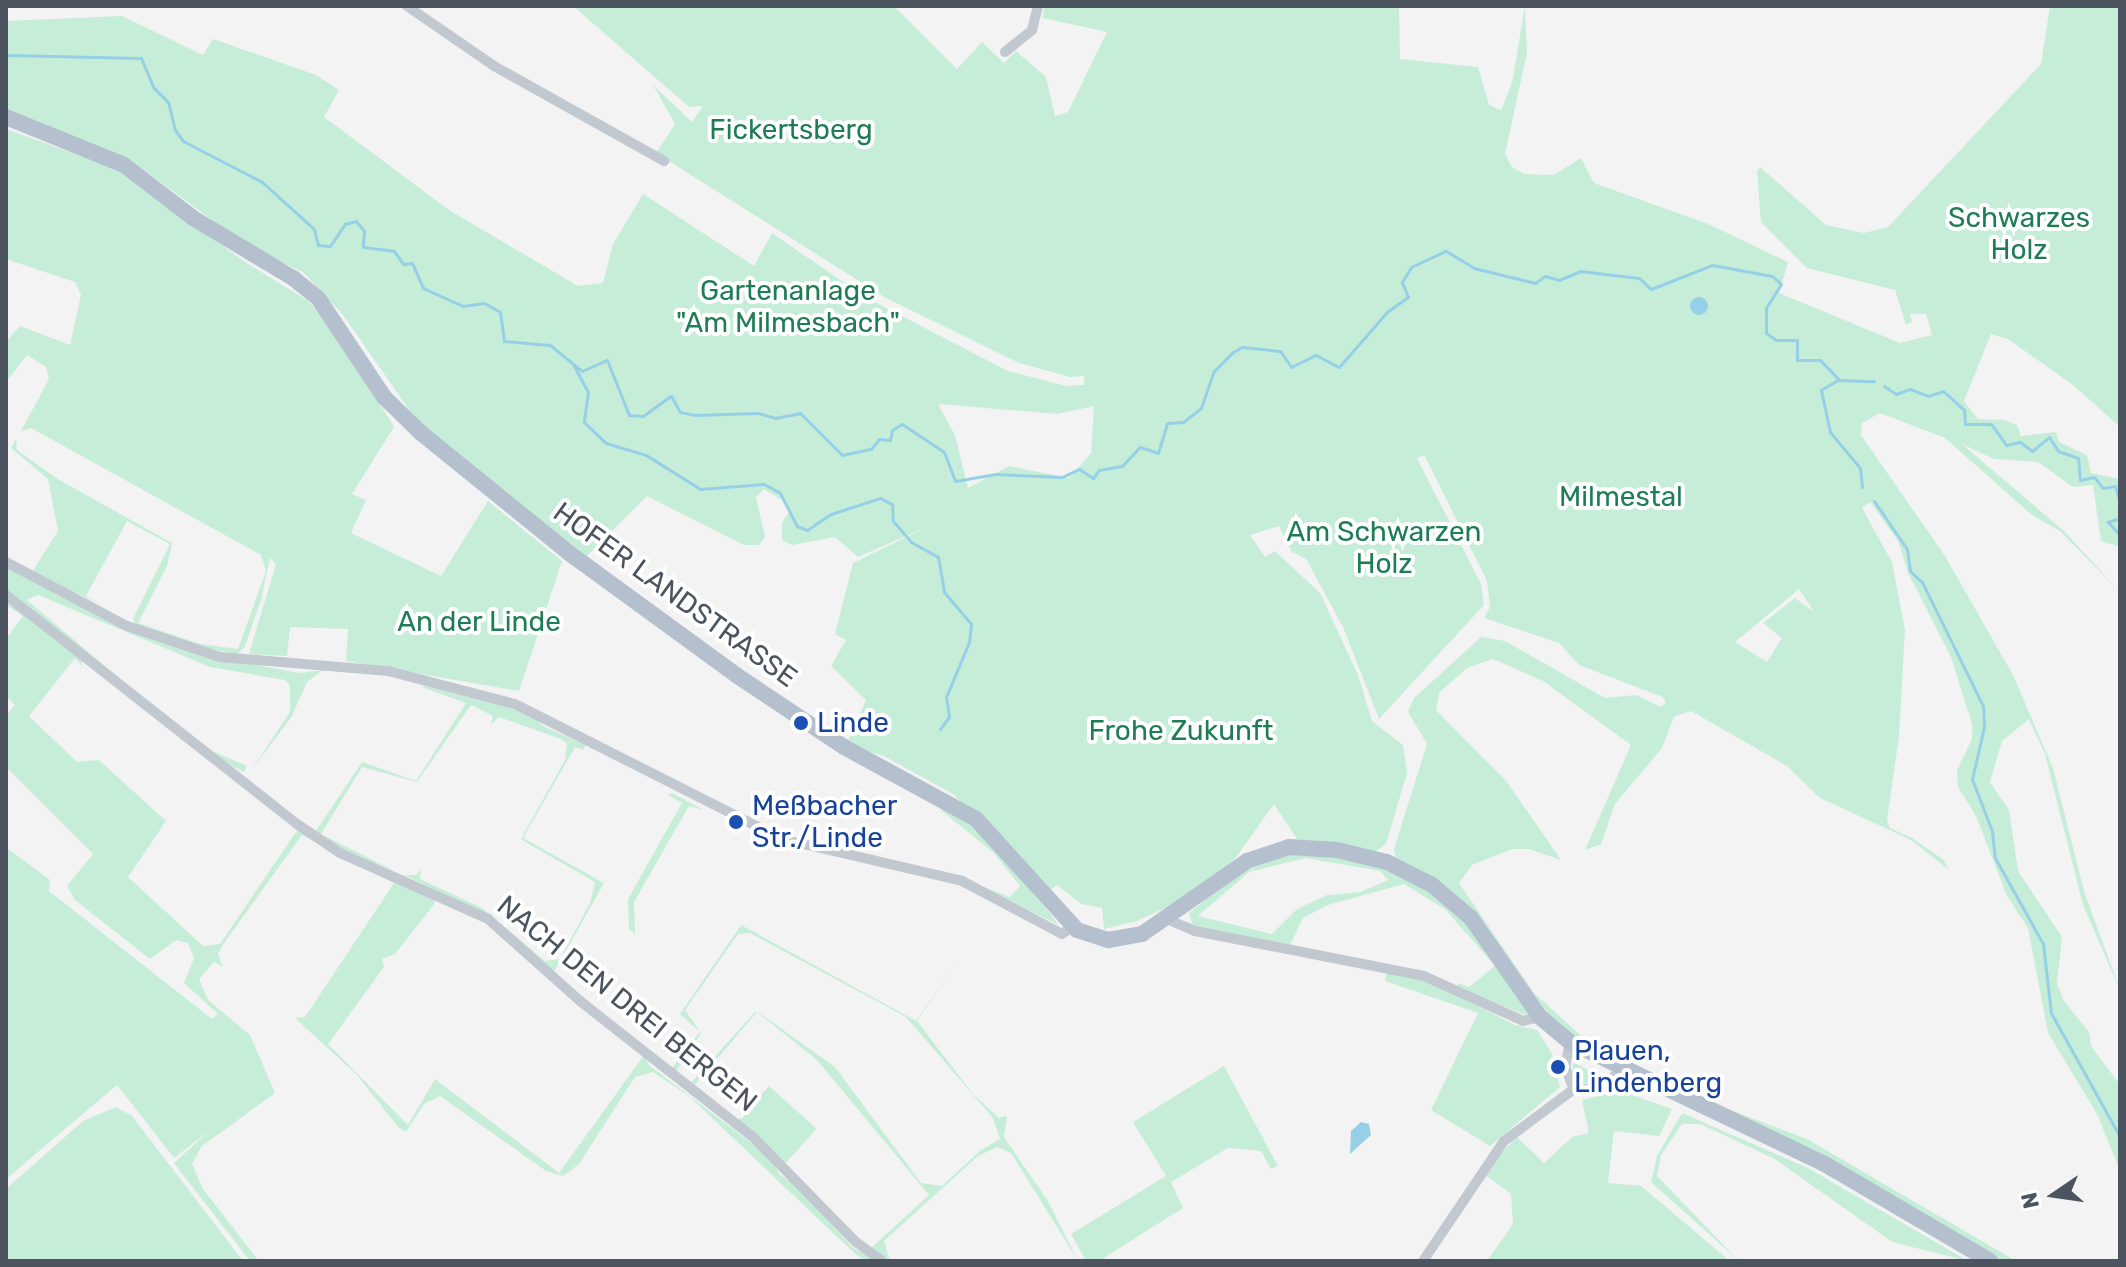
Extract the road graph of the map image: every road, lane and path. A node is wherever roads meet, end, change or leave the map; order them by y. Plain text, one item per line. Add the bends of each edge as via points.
1 (407, 6) edge
2 (1038, 6) edge
3 (1005, 52) dead end
4 (6, 117) edge
5 (664, 161) dead end
6 (6, 562) edge
7 (6, 595) edge
8 (1169, 920) junction
9 (1072, 927) junction
10 (1540, 1017) junction
11 (1570, 1042) junction
12 (1622, 1071) junction
13 (1574, 1089) junction
14 (882, 1261) edge
15 (1423, 1261) edge
16 (1990, 1261) edge

1 - 5 street via 494,66
2 - 3 street via 1032,30
4 - 9 main road, HOFER LANDSTRASSE via 124,165 193,218 293,278 318,298 384,397 421,433 569,553 736,675 844,747 976,819
6 - 9 street via 127,626 220,657 388,671 515,704 782,839 962,881 1062,934
7 - 14 street, NACH DEN DREI BERGEN via 340,853 488,919 580,1001 753,1137
8 - 9 main road via 1124,939 1096,938
8 - 10 street via 1195,931 1424,976 1523,1021
8 - 10 main road via 1239,866 1270,851 1312,846 1364,856 1408,871 1452,899 1489,940
10 - 11 main road
11 - 12 main road
11 - 13 street via 1565,1067
12 - 13 street via 1595,1089
12 - 16 main road via 1823,1163
13 - 15 street via 1504,1141

